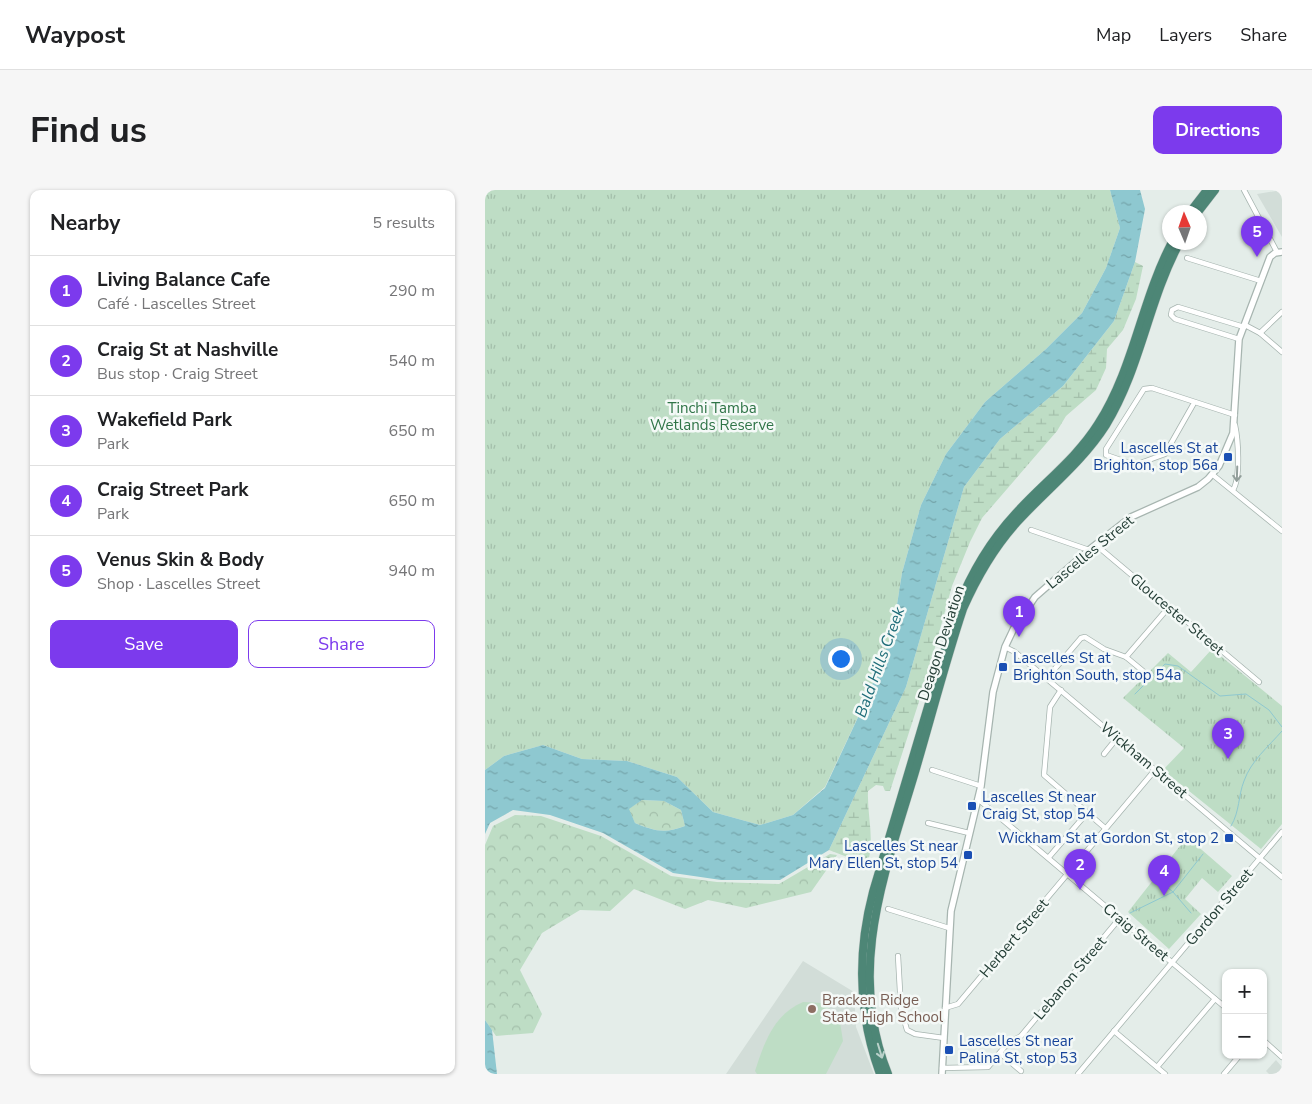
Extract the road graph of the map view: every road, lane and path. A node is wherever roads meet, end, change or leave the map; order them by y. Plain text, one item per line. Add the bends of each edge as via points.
1 (1207, 190) edge
2 (1215, 190) edge
3 (1252, 190) edge
4 (1245, 192) edge
5 (1195, 205) edge
6 (1203, 205) edge
7 (1168, 250) edge
8 (1176, 250) edge
9 (1279, 252) edge
10 (1187, 258) dead end
11 (1261, 281) junction
12 (1282, 312) edge
13 (1244, 326) junction
14 (1260, 333) junction
15 (1239, 339) junction
16 (1282, 352) edge
17 (1194, 402) junction
18 (1236, 415) junction
19 (1235, 424) junction
20 (1213, 475) junction
21 (1233, 490) junction
22 (1031, 530) dead end
23 (1282, 531) edge
24 (1096, 544) junction
25 (1089, 550) junction
26 (1169, 607) junction
27 (1005, 647) junction
28 (1126, 658) junction
29 (1143, 672) dead end
30 (1047, 678) junction
31 (1259, 682) dead end
32 (1061, 690) junction
33 (1117, 738) junction
34 (1105, 754) dead end
35 (932, 770) dead end
36 (1155, 770) junction
37 (981, 786) junction
38 (978, 799) junction
39 (1087, 813) junction
40 (928, 823) dead end
41 (1105, 828) junction
42 (1282, 832) edge
43 (969, 833) junction
44 (1049, 857) junction
45 (1260, 858) junction
46 (1067, 874) junction
47 (1282, 877) edge
48 (889, 909) dead end
49 (1120, 918) junction
50 (949, 928) junction
51 (898, 956) dead end
52 (1172, 962) junction
53 (1215, 999) junction
54 (1222, 1005) edge
55 (945, 1008) junction
56 (1114, 1031) junction
57 (944, 1038) junction
58 (1267, 1044) edge
59 (1000, 1053) junction
60 (1282, 1057) edge
61 (1237, 1059) edge
62 (1157, 1067) junction
63 (942, 1071) edge
64 (1021, 1072) dead end
65 (880, 1074) edge
66 (888, 1074) edge
67 (1078, 1074) edge
68 (1165, 1074) edge
69 (1224, 1074) edge

1 - 5 highway
2 - 6 highway
3 - 4 street
4 - 9 street
7 - 65 highway, Deagon Deviation via 1149,294 1123,375 1105,413 1077,453 1002,529 975,568 957,609 873,892 864,933 861,966 863,1001 870,1043
8 -> 66 highway, Deagon Deviation via 1155,295 1127,384 1106,425 1070,470 1006,535 985,566 963,609 883,880 872,929 871,1005
9 - 11 street, Lascelles Street via 1270,258
10 - 11 street
11 - 13 street, Lascelles Street
12 - 14 street
13 - 14 street
13 - 15 street, Lascelles Street
13 - 15 street via 1178,307 1172,310 1171,315 1175,319
14 - 16 street
15 - 18 street, Lascelles Street
17 - 17 street via 1165,454 1135,465 1110,458 1105,453 1144,389 1152,388
17 - 18 street
18 - 19 street, Lascelles Street
19 - 20 street, Lascelles Street via 1230,442
19 -> 21 street via 1238,436
20 - 21 street
20 - 24 street, Lascelles Street via 1198,487 1126,520
21 - 23 street
22 - 25 street
24 - 25 street, Lascelles Street
24 - 26 street, Gloucester Street
25 - 27 street, Lascelles Street via 1035,597
26 - 28 street
26 - 31 street, Gloucester Street
27 - 30 street, Wickham Street
27 - 37 street, Lascelles Street via 993,692
28 - 29 street
28 - 30 street via 1104,649 1085,634
30 - 32 street, Wickham Street
32 - 33 street, Wickham Street
32 - 39 street via 1050,707 1044,774
33 - 34 street
33 - 36 street, Wickham Street
35 - 37 street
36 - 41 street, Herbert Street
36 - 45 street, Wickham Street
37 - 38 street, Lascelles Street
38 - 43 street, Lascelles Street
38 - 44 street, Craig Street
39 - 41 street
39 - 44 street
40 - 43 street
41 - 46 street, Herbert Street
42 - 45 street, Gordon Street
43 - 50 street, Lascelles Street via 954,890
44 - 46 street, Craig Street
45 - 47 street, Wickham Street
45 - 52 street, Gordon Street
46 - 49 street, Craig Street
46 - 55 street, Herbert Street via 958,1004
48 - 50 street
49 - 52 street, Craig Street
49 - 59 street, Lebanon Street via 1021,1036 1007,1044
50 - 55 street, Lascelles Street
51 - 57 street via 902,1014 907,1030
52 - 53 street, Craig Street
52 - 56 street, Gordon Street
53 - 54 street, Craig Street
53 - 62 street
55 - 57 street, Lascelles Street
56 - 62 street
56 - 67 street, Gordon Street
57 - 63 street, Lascelles Street
58 - 60 street
59 - 63 street, Lebanon Street via 988,1067
59 - 64 street
61 - 69 street
62 - 68 street

